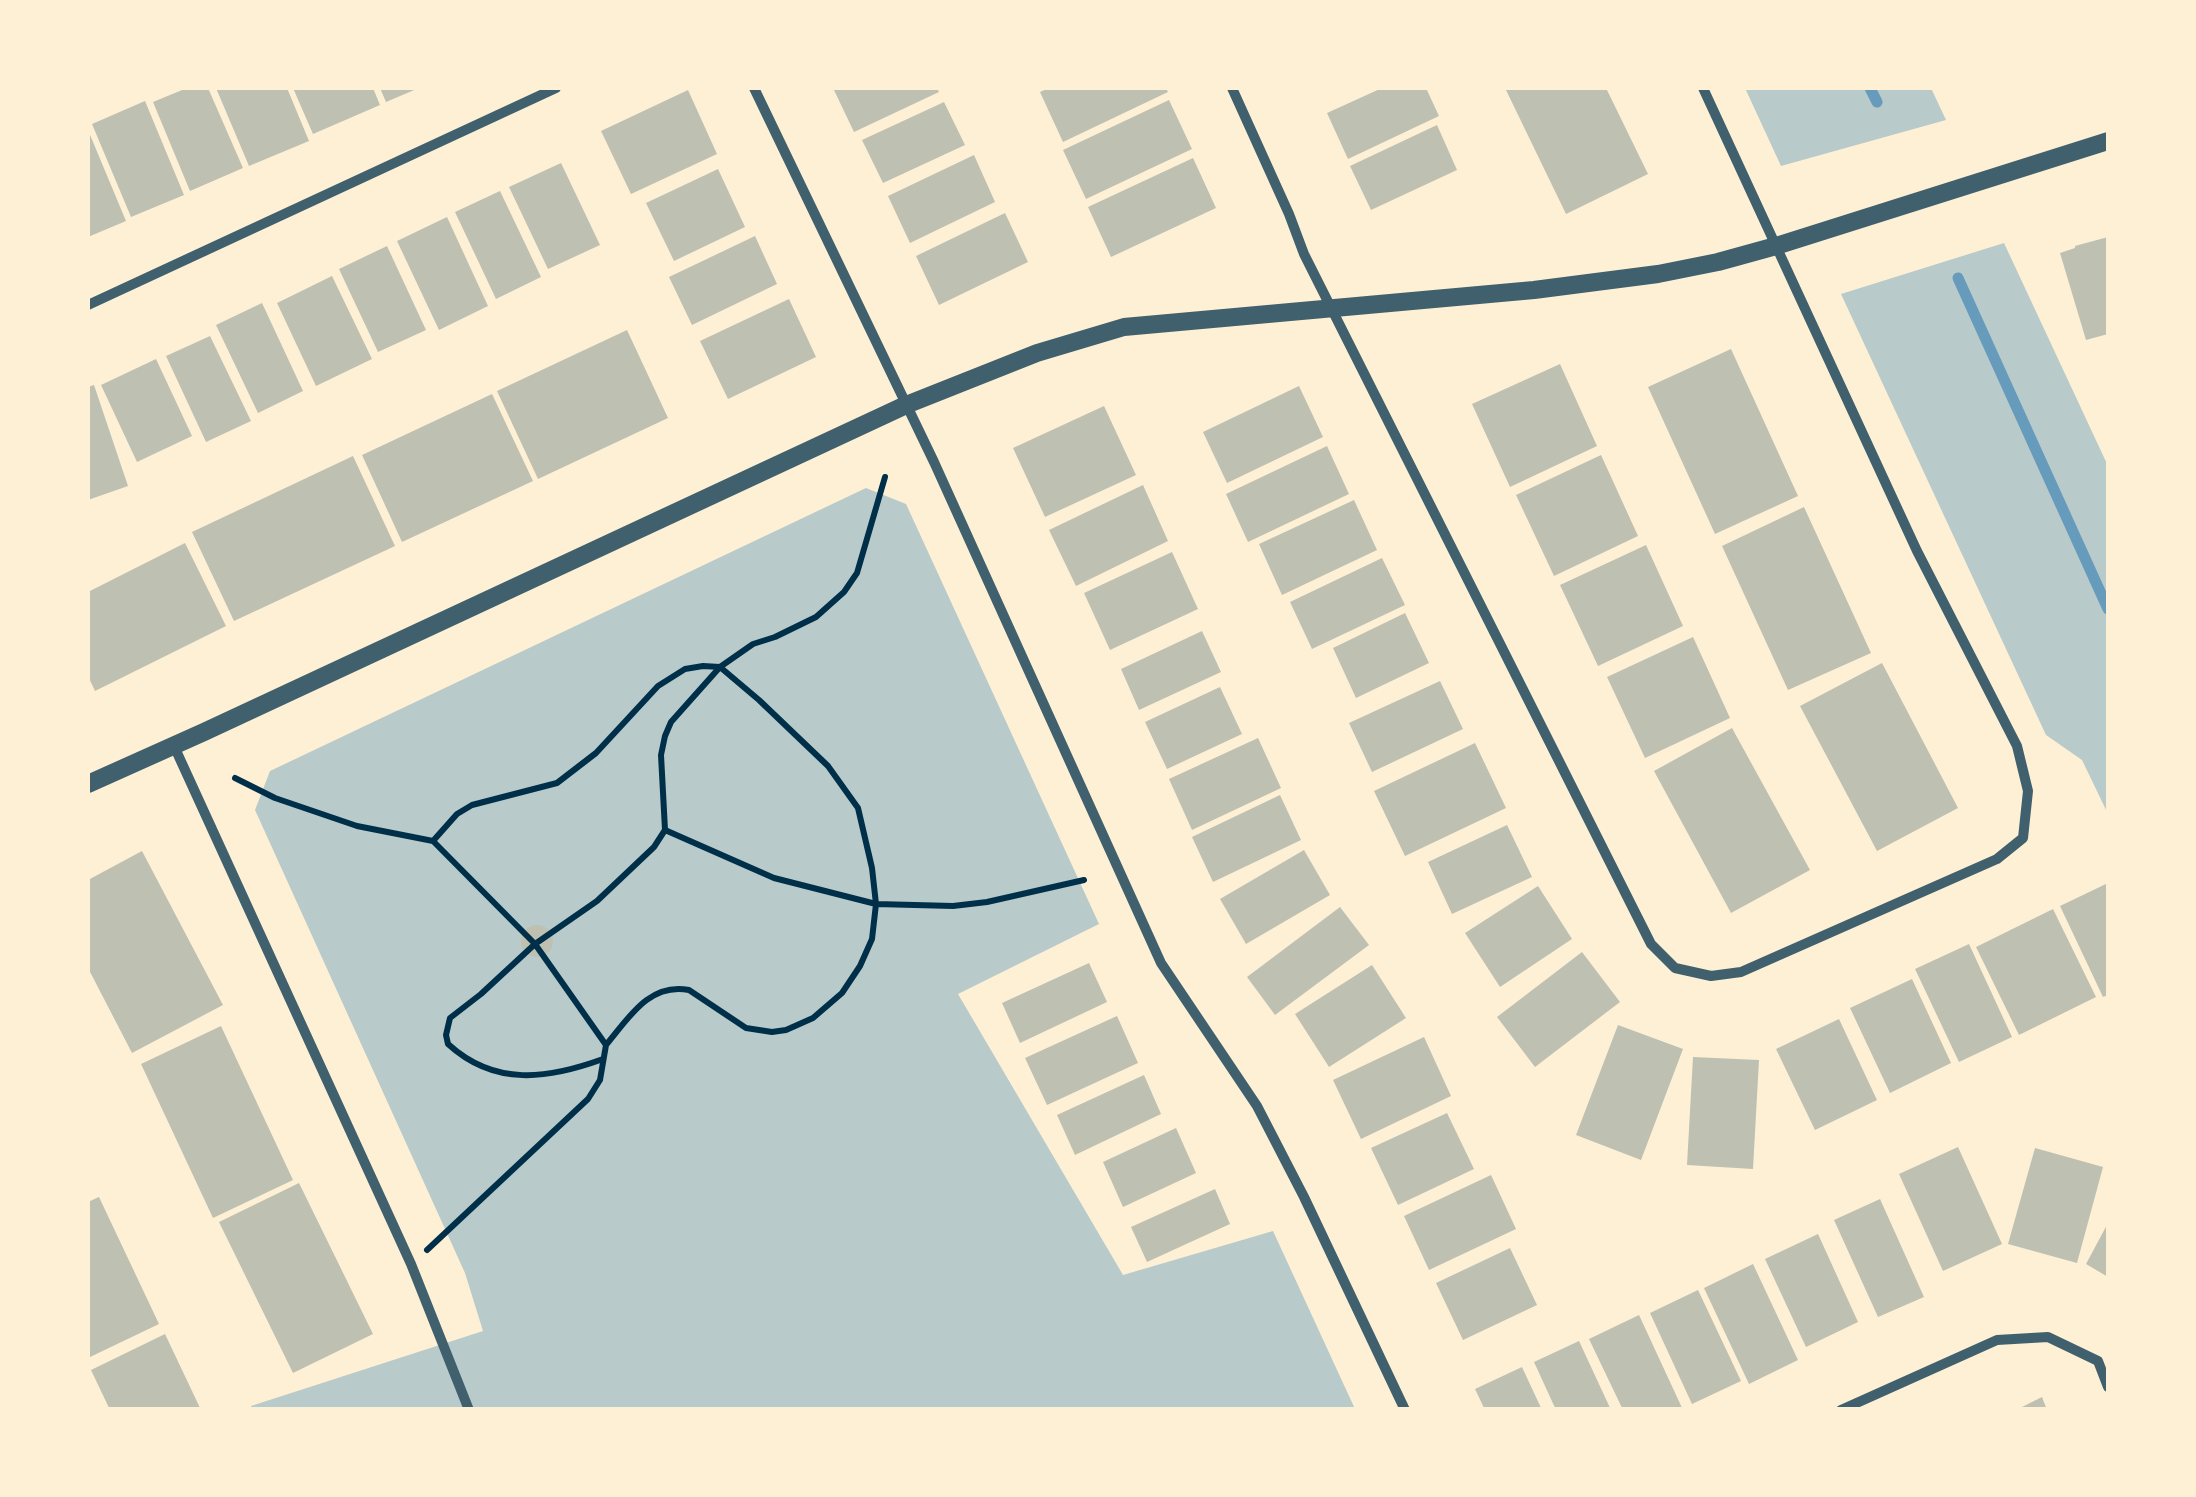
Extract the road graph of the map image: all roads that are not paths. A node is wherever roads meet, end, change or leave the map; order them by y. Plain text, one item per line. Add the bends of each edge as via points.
1 (556, 88) edge
2 (754, 88) edge
3 (1232, 88) edge
4 (1703, 88) edge
5 (2108, 141) edge
6 (1776, 246) junction
7 (88, 304) edge
8 (1332, 309) junction
9 (906, 406) junction
10 (174, 746) junction
11 (88, 784) edge
12 (2108, 1387) edge
13 (469, 1410) edge
14 (1405, 1410) edge
15 (1841, 1410) edge

1 - 7 street
2 - 9 street
3 - 8 street
4 - 6 street
5 - 6 street
6 - 8 street via 1596,283
6 - 8 street via 2017,746 2028,791 2023,838 1997,859 1741,972 1711,976 1675,968 1651,944
8 - 9 street via 1124,327 1037,353
9 - 10 street
9 - 14 street via 1161,963 1257,1106
10 - 11 street
10 - 13 street via 411,1264
12 - 15 street via 2098,1360 2048,1336 1997,1340

